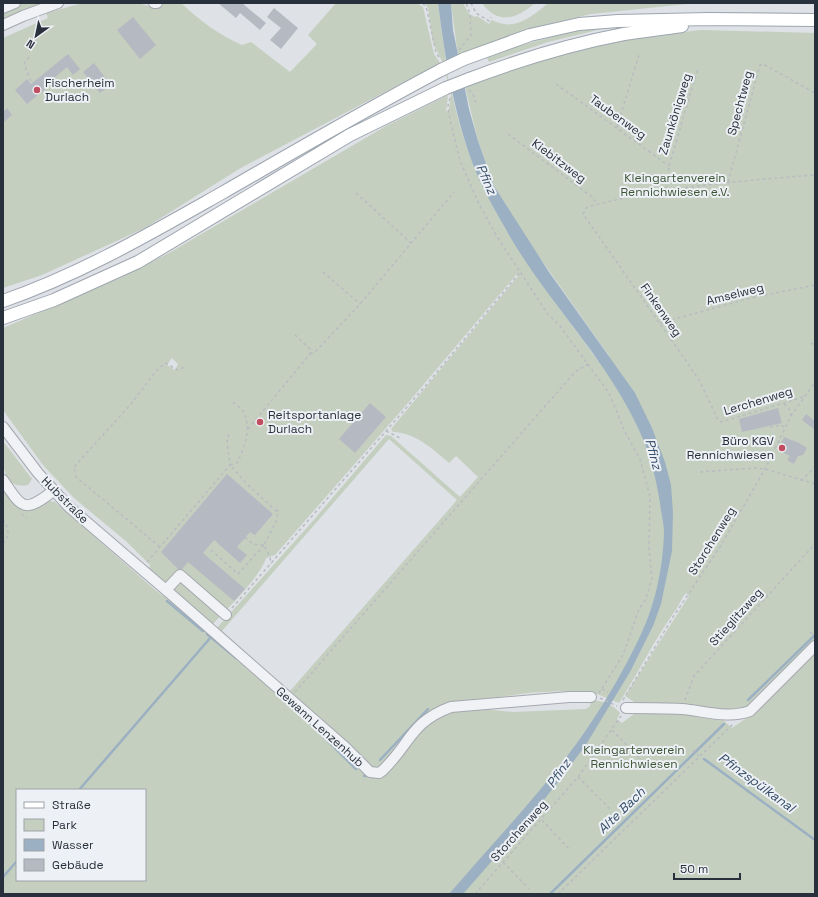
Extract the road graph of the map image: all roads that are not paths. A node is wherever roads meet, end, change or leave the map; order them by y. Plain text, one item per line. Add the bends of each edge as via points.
1 (14, 3) edge
2 (58, 3) edge
3 (3, 8) edge
4 (815, 20) edge
5 (3, 26) edge
6 (815, 26) edge
7 (496, 48) junction
8 (490, 71) junction
9 (3, 301) edge
10 (3, 318) edge
11 (3, 427) edge
12 (3, 480) edge
13 (54, 491) junction
14 (139, 567) joint
15 (166, 590) junction
16 (226, 615) road end
17 (815, 646) edge
18 (593, 697) road end
19 (624, 704) road end

1 - 3 street
2 - 5 street
4 - 7 main road via 738,18 601,22 556,28
6 - 8 main road via 686,26 626,34 530,57
7 - 8 main road via 481,61 482,67
7 - 9 main road, bridge via 461,57 442,66 131,245 90,266
8 - 10 main road, bridge via 350,134 138,262 54,300
11 - 13 street, Hubstraße
12 - 13 street via 16,500 26,506
13 - 14 street, Hubstraße
14 - 15 street, Gewann Lenzenhub
15 - 16 street via 180,575
15 - 18 street, Gewann Lenzenhub via 345,747 366,770 373,773 379,773 387,766 424,721 433,714 451,707
17 - 19 street via 750,711 744,713 730,714

